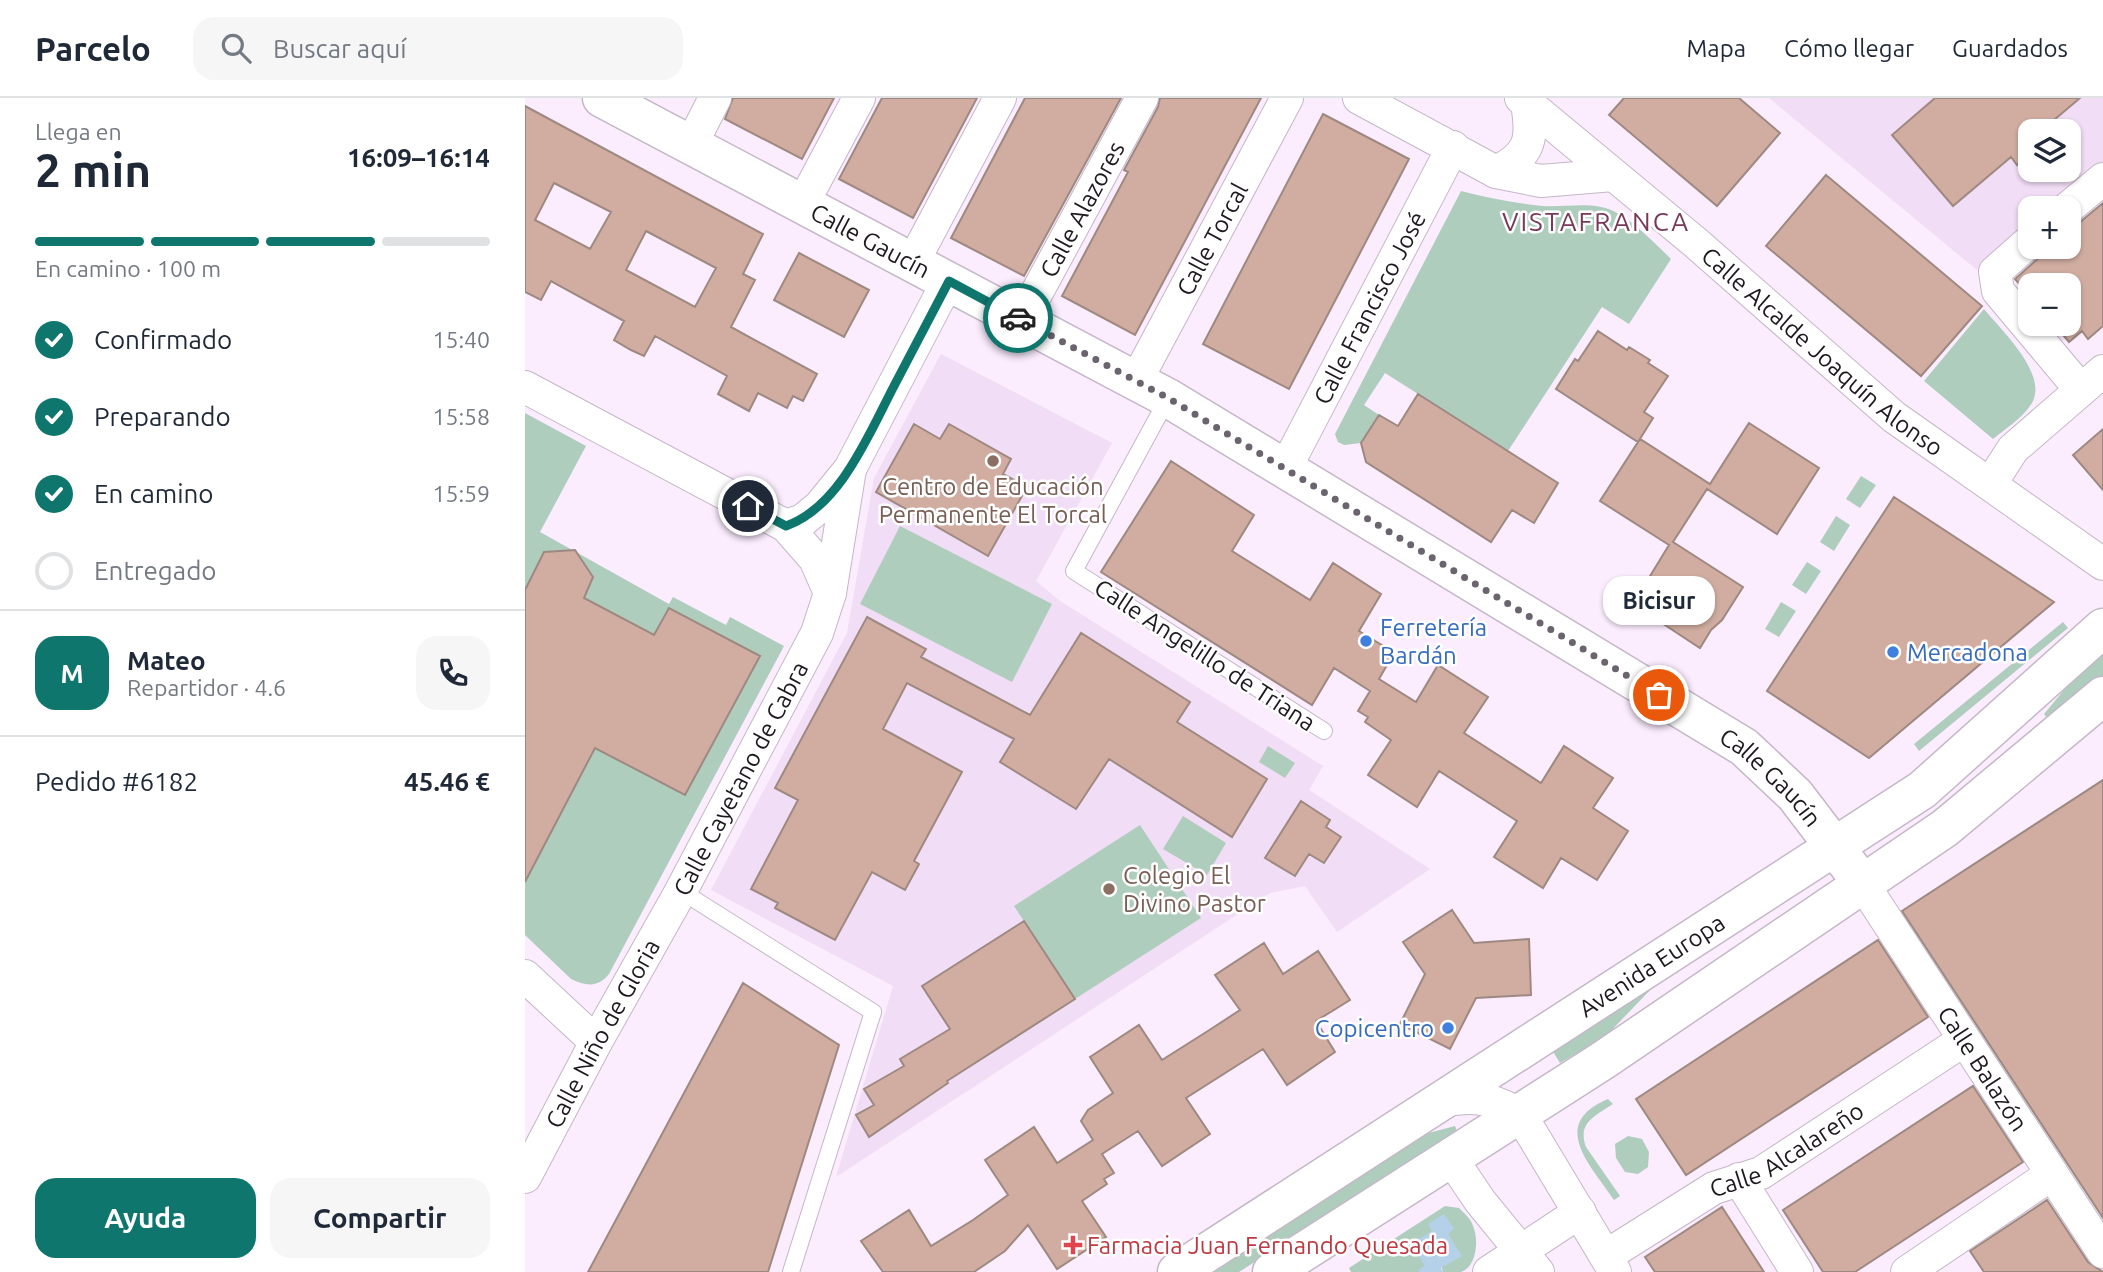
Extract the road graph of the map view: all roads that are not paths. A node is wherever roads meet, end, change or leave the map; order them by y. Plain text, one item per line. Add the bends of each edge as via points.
1 (602, 98) edge
2 (715, 98) edge
3 (859, 98) edge
4 (1000, 98) edge
5 (1142, 98) edge
6 (1287, 98) edge
7 (1359, 98) edge
8 (1524, 100) edge
9 (691, 145) junction
10 (1453, 147) junction
11 (1496, 172) junction
12 (1613, 175) junction
13 (2103, 179) edge
14 (2081, 198) edge
15 (802, 205) junction
16 (2018, 252) edge
17 (913, 262) junction
18 (949, 281) junction
19 (1022, 320) junction
20 (2092, 381) edge
21 (525, 387) edge
22 (1152, 389) junction
23 (850, 469) junction
24 (1285, 469) junction
25 (1991, 483) junction
26 (786, 526) junction
27 (2103, 564) edge
28 (830, 593) junction
29 (2103, 628) edge
30 (2103, 696) edge
31 (1324, 731) dead end
32 (1835, 845) junction
33 (1863, 884) junction
34 (681, 891) junction
35 (525, 976) edge
36 (1964, 1040) junction
37 (596, 1042) junction
38 (1440, 1101) junction
39 (1520, 1114) junction
40 (1451, 1158) junction
41 (2052, 1174) junction
42 (525, 1177) edge
43 (1739, 1179) junction
44 (1580, 1213) junction
45 (2103, 1252) edge
46 (1529, 1261) edge
47 (1944, 1262) edge
48 (1611, 1264) edge
49 (791, 1272) edge
50 (1177, 1272) edge
51 (1272, 1272) edge
52 (1489, 1272) edge
53 (1797, 1272) edge
54 (1907, 1272) edge

1 - 9 main road, Calle Gaucín
2 - 9 street
3 - 15 street
4 - 17 street
5 - 19 street, Calle Alazores
6 - 22 street, Calle Torcal
7 - 10 street
8 - 11 street via 1531,129 1526,146 1515,163
8 - 12 street, Calle Alcalde Joaquín Alonso
9 - 15 main road, Calle Gaucín
10 - 11 street
10 - 24 street, Calle Francisco José
11 - 12 street via 1541,181
12 - 25 street, Calle Alcalde Joaquín Alonso via 1894,417
13 - 14 street
15 - 17 main road, Calle Gaucín
16 - 20 street via 1995,272 1997,291
17 - 18 main road, Calle Gaucín
18 - 19 main road, Calle Gaucín
18 - 23 street, Calle Cayetano de Cabra
19 - 22 main road, Calle Gaucín
20 - 25 street via 2013,449
21 - 26 street
22 - 24 main road, Calle Gaucín
22 - 31 lane, Calle Angelillo de Triana via 1075,571
23 - 26 street, Calle Cayetano de Cabra via 819,507
23 - 28 street, Calle Cayetano de Cabra
24 - 32 main road, Calle Gaucín via 1744,747 1795,795
25 - 27 street, Calle Alcalde Joaquín Alonso
26 - 28 street via 815,559
28 - 34 street, Calle Cayetano de Cabra via 817,633
29 - 32 main road, Avenida Europa via 1922,790
30 - 33 main road, Avenida Europa via 1945,828
32 - 33 main road, Calle Gaucín
32 - 38 main road, Avenida Europa
33 - 36 street, Calle Balazón
33 - 39 main road, Avenida Europa
34 - 37 street, Calle Niño de Gloria
34 - 49 lane, Calle Cayetano de Cabra via 873,1012
35 - 37 street
36 - 41 street, Calle Balazón
36 - 43 street, Calle Alcalareño via 1761,1173
37 - 42 street, Calle Niño de Gloria
38 - 39 street via 1473,1096
38 - 50 main road, Avenida Europa
39 - 40 main road, Avenida Europa
39 - 44 street
40 - 46 street
40 - 51 main road, Avenida Europa
41 - 45 street, Calle Balazón
41 - 47 street
43 - 48 street, Calle Alcalareño via 1714,1188
43 - 53 street
44 - 46 street
44 - 48 street
46 - 52 street
47 - 54 street

